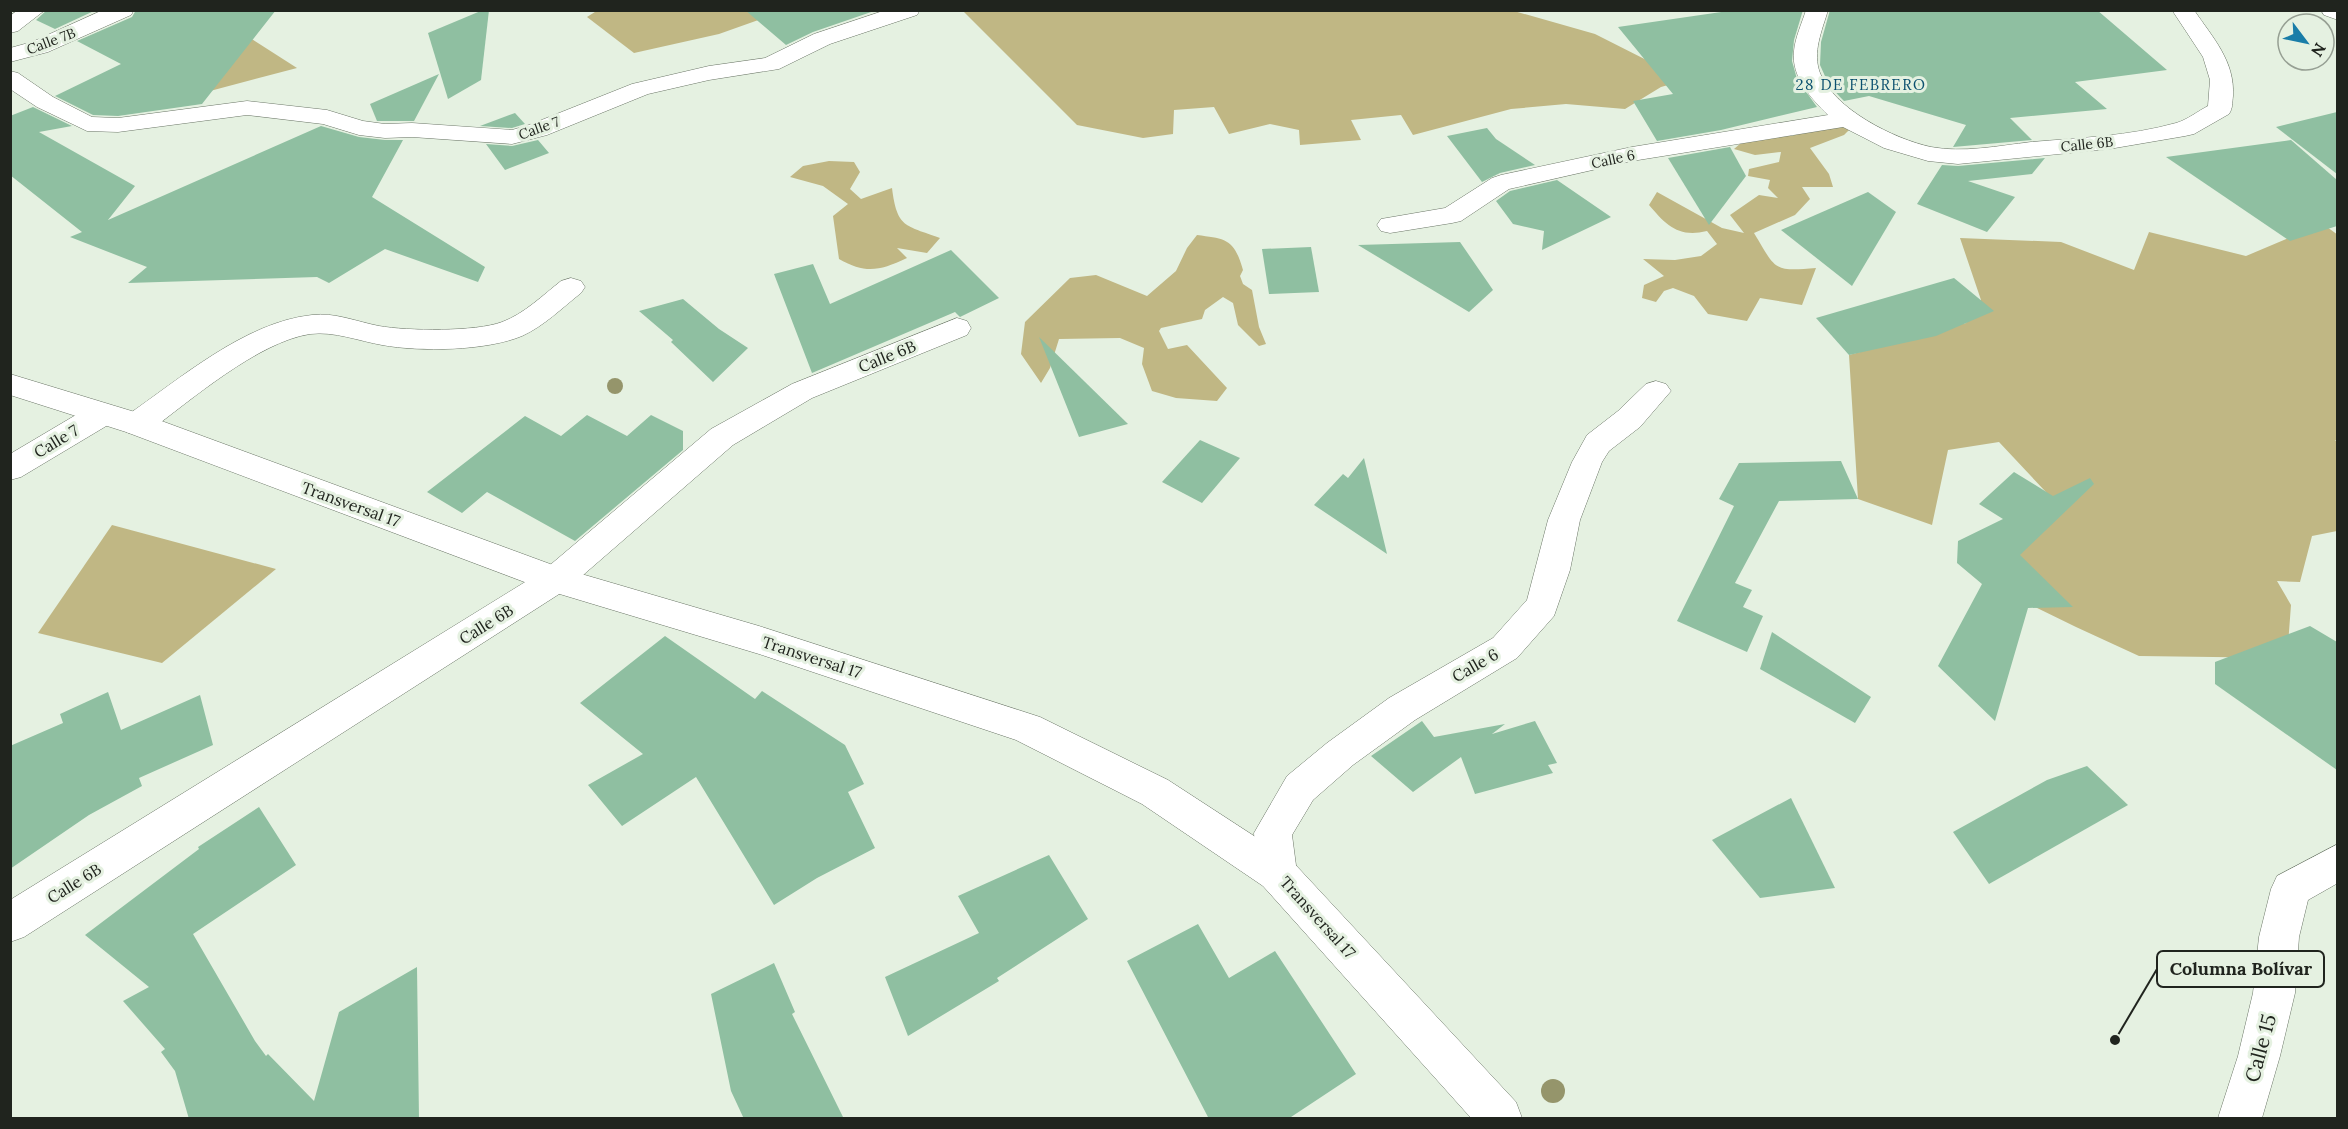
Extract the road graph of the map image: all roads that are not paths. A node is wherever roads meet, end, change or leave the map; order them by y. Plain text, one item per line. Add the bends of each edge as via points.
1 (34, 10) edge
2 (123, 10) edge
3 (909, 10) edge
4 (1817, 10) edge
5 (2183, 10) edge
6 (2332, 10) edge
7 (2337, 13) edge
8 (10, 26) edge
9 (10, 55) edge
10 (10, 78) edge
11 (1846, 119) junction
12 (1390, 225) dead end
13 (571, 287) dead end
14 (957, 328) dead end
15 (10, 384) edge
16 (1656, 391) dead end
17 (102, 414) junction
18 (137, 424) junction
19 (10, 468) edge
20 (555, 580) junction
21 (2337, 862) edge
22 (1277, 873) junction
23 (10, 923) edge
24 (1500, 1119) edge
25 (2240, 1119) edge

1 - 8 street
2 - 9 street, Calle 7B via 40,47
3 - 10 street, Calle 7 via 822,39 771,64 640,89 513,137 412,129 385,131 359,128 327,117 247,108 118,125 87,123 45,102
4 - 11 street via 1805,51 1808,72 1818,91
5 - 11 street, Calle 6B via 2215,57 2222,80 2220,109 2186,129 2109,142 1958,157 1893,143
6 - 7 street
11 - 12 street, Calle 6 via 1632,154 1501,183 1452,215
13 - 18 street via 539,313 504,332 392,338 314,324 293,329 247,348
14 - 20 street, Calle 6B via 802,391 722,437
15 - 17 street, Transversal 17
16 - 22 street, Calle 6 via 1598,443 1587,462 1564,520 1542,606 1505,648 1402,709 1300,788 1273,833
17 - 18 street, Transversal 17
17 - 19 street, Calle 7
18 - 20 street, Transversal 17
20 - 22 street, Transversal 17 via 759,640 1027,728 1155,792
20 - 23 street, Calle 6B
21 - 25 street, Calle 15 via 2291,890 2278,937 2274,993
22 - 24 street, Transversal 17

